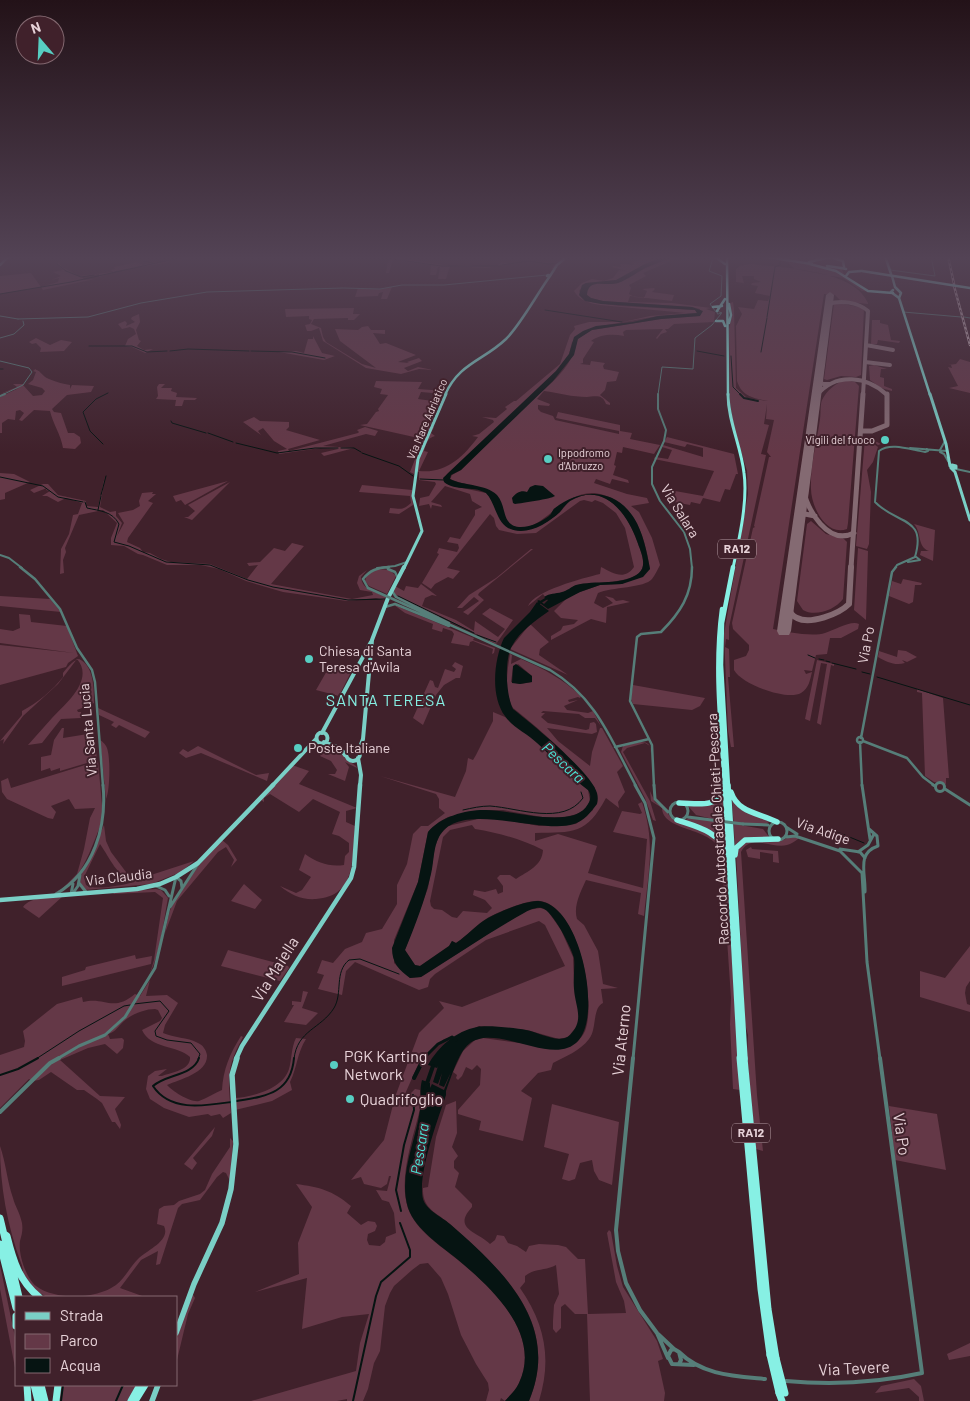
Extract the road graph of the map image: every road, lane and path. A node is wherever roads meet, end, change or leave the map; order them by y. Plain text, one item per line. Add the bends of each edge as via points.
1 (25, 321) edge
2 (519, 321) edge
3 (716, 321) edge
4 (717, 321) edge
5 (727, 321) edge
6 (729, 321) edge
7 (907, 321) edge
8 (724, 324) joint
9 (516, 326) joint
10 (727, 334) junction
11 (0, 338) edge
12 (0, 361) edge
13 (0, 396) edge
14 (945, 441) junction
15 (940, 451) junction
16 (948, 451) junction
17 (953, 467) junction
18 (970, 472) edge
19 (970, 520) edge
20 (918, 549) junction
21 (0, 555) edge
22 (914, 557) junction
23 (918, 559) junction
24 (408, 561) junction
25 (904, 562) junction
26 (384, 567) junction
27 (398, 579) junction
28 (392, 591) junction
29 (384, 608) junction
30 (452, 626) junction
31 (369, 647) junction
32 (322, 733) junction
33 (328, 738) junction
34 (649, 739) junction
35 (317, 741) junction
36 (324, 742) junction
37 (862, 742) junction
38 (616, 747) junction
39 (350, 748) junction
40 (359, 750) junction
41 (345, 756) junction
42 (358, 758) junction
43 (351, 760) junction
44 (360, 768) junction
45 (724, 779) junction
46 (728, 784) junction
47 (936, 785) junction
48 (944, 790) junction
49 (658, 803) junction
50 (679, 803) junction
51 (672, 804) junction
52 (970, 805) edge
53 (689, 811) junction
54 (668, 812) junction
55 (698, 817) junction
56 (686, 818) junction
57 (678, 820) junction
58 (777, 822) junction
59 (770, 824) junction
60 (759, 826) junction
61 (786, 827) junction
62 (868, 828) junction
63 (770, 834) junction
64 (874, 834) junction
65 (786, 837) junction
66 (870, 838) junction
67 (778, 839) junction
68 (856, 852) junction
69 (865, 858) junction
70 (850, 859) junction
71 (731, 861) junction
72 (198, 863) junction
73 (864, 864) junction
74 (856, 865) junction
75 (80, 873) junction
76 (176, 877) junction
77 (74, 882) junction
78 (79, 883) junction
79 (153, 886) junction
80 (182, 888) junction
81 (87, 893) junction
82 (71, 894) junction
83 (50, 896) junction
84 (170, 898) junction
85 (864, 898) junction
86 (0, 900) edge
87 (169, 908) junction
88 (0, 1112) edge
89 (0, 1218) edge
90 (4, 1234) junction
91 (0, 1244) edge
92 (19, 1296) edge
93 (38, 1296) edge
94 (15, 1304) edge
95 (178, 1328) edge
96 (657, 1333) junction
97 (674, 1349) junction
98 (679, 1352) junction
99 (668, 1358) junction
100 (679, 1364) junction
101 (696, 1365) junction
102 (922, 1372) joint
103 (765, 1379) dead end
104 (786, 1381) dead end
105 (27, 1386) edge
106 (34, 1386) edge
107 (41, 1386) edge
108 (58, 1386) edge
109 (139, 1386) edge
110 (144, 1386) edge
111 (158, 1386) edge
112 (783, 1397) edge
113 (28, 1401) edge
114 (38, 1401) edge
115 (44, 1401) edge
116 (56, 1401) edge
117 (131, 1401) edge
118 (135, 1401) edge
119 (152, 1401) edge

1 - 11 street via 19,331
2 - 9 main road, Via Mare Adriatico
3 - 34 street, Via Salara via 695,338 692,369 662,367 660,414 666,432 652,461 652,485 686,535 692,562 688,594 672,620 662,632 637,637 630,701
4 - 8 highway
5 - 10 highway, Raccordo Autostradale Chieti-Pescara / RA12
6 - 10 highway
7 - 14 main road
8 - 45 highway, Raccordo Autostradale Chieti-Pescara / RA12 via 726,408 743,488 718,640
9 - 24 main road, Via Mare Adriatico via 497,347 463,368 448,388 418,459 413,493 422,531
10 - 46 highway, Raccordo Autostradale Chieti-Pescara / RA12 via 729,412 746,487 721,632
12 - 13 street via 32,370 27,382
14 - 15 street
14 - 16 main road
15 - 16 street
15 - 17 street
15 - 20 street via 888,446 880,450 876,503 915,528
16 - 17 main road
17 - 18 street
17 - 19 main road
20 - 22 street
20 - 23 street
21 - 75 street, Via Santa Lucia via 9,558 35,579 60,608 77,648 92,670 104,819
22 - 23 street
22 - 25 street
23 - 25 street
24 - 26 street via 398,567
24 - 27 main road, Via Mare Adriatico
25 - 37 street, Via Po via 892,572 861,738 857,739
26 - 27 street via 395,572
26 - 30 street, bridge via 374,568 366,574 363,581 368,588
27 - 28 main road, Via Mare Adriatico
28 - 29 main road, Via Mare Adriatico
28 - 30 street via 396,597
29 - 30 street via 395,604
29 - 31 main road, Via Mare Adriatico
30 - 38 street, Via Aterno via 550,670 569,683 589,701
31 - 32 main road
31 - 40 main road via 363,739
32 - 33 main road
32 - 35 main road via 317,735
33 - 36 main road
33 - 39 main road
34 - 38 street
34 - 49 street via 654,752 654,795
35 - 36 main road
35 - 72 main road, Via Claudia via 307,747
36 - 41 main road via 340,748
37 - 47 street via 907,758
37 - 62 street via 860,772
38 - 96 street, Via Aterno via 645,802 654,838 616,1230 626,1283
39 - 40 main road
39 - 41 main road
40 - 42 main road
41 - 43 main road
42 - 43 main road
42 - 44 main road, Via Maiella
43 - 44 main road
44 - 95 main road, Via Maiella via 351,878 242,1046 233,1066 236,1144 231,1189 222,1223
45 - 50 highway via 721,796 713,803
45 - 71 highway, Raccordo Autostradale Chieti-Pescara / RA12
46 - 58 highway via 732,798 740,808
46 - 71 highway, Raccordo Autostradale Chieti-Pescara / RA12
47 - 48 street via 937,790
47 - 48 street via 942,784
48 - 52 street
49 - 51 street
49 - 54 street
50 - 51 street
50 - 53 street
51 - 54 street
53 - 55 street
53 - 56 street
54 - 57 street
55 - 56 street
55 - 60 street, bridge
56 - 57 street
57 - 71 highway via 716,836
58 - 59 street
58 - 61 street
59 - 60 street
59 - 63 street
60 - 63 street
61 - 65 street
61 - 68 street, Via Adige via 799,835
62 - 64 street
62 - 66 street
63 - 67 street
64 - 66 street
64 - 69 street via 878,846 868,850
65 - 67 street
65 - 70 street, Via Adige via 795,836 836,849
66 - 68 street via 868,845
67 - 71 highway via 744,840 736,847
68 - 69 street
68 - 70 street via 851,853
69 - 73 street, Via Po
70 - 74 street, Via Adige
71 - 112 highway, Raccordo Autostradale Chieti-Pescara / RA12, bridge via 742,1085 761,1289
72 - 76 main road, Via Claudia
72 - 80 street
73 - 74 street
73 - 85 street, Via Po
74 - 85 street, Via Po via 862,872
75 - 77 street, Via Santa Lucia
75 - 78 street, Via Santa Lucia
76 - 79 main road, Via Claudia
76 - 80 street
76 - 84 street
77 - 82 street, Via Santa Lucia
77 - 83 street, Via Santa Lucia
78 - 81 street
78 - 82 street
79 - 81 main road, Via Claudia
79 - 84 street via 164,890
80 - 87 street
81 - 82 main road, Via Claudia
82 - 83 main road, Via Claudia
83 - 86 main road, Via Claudia
84 - 87 street
85 - 102 street, Via Po via 869,981
87 - 88 street via 155,968 127,1014 105,1034 50,1064
89 - 90 highway
90 - 92 highway
90 - 93 highway via 21,1280
91 - 94 highway
96 - 97 street, Via Aterno
96 - 99 street, Via Aterno
97 - 98 street
97 - 99 street
98 - 100 street
98 - 101 street
99 - 100 street via 674,1366
100 - 101 street
101 - 103 street via 719,1373
102 - 104 street, Via Tevere via 886,1381 846,1385
105 - 113 highway
106 - 114 highway
107 - 115 highway
108 - 116 highway
109 - 117 highway
110 - 118 highway
111 - 119 main road

